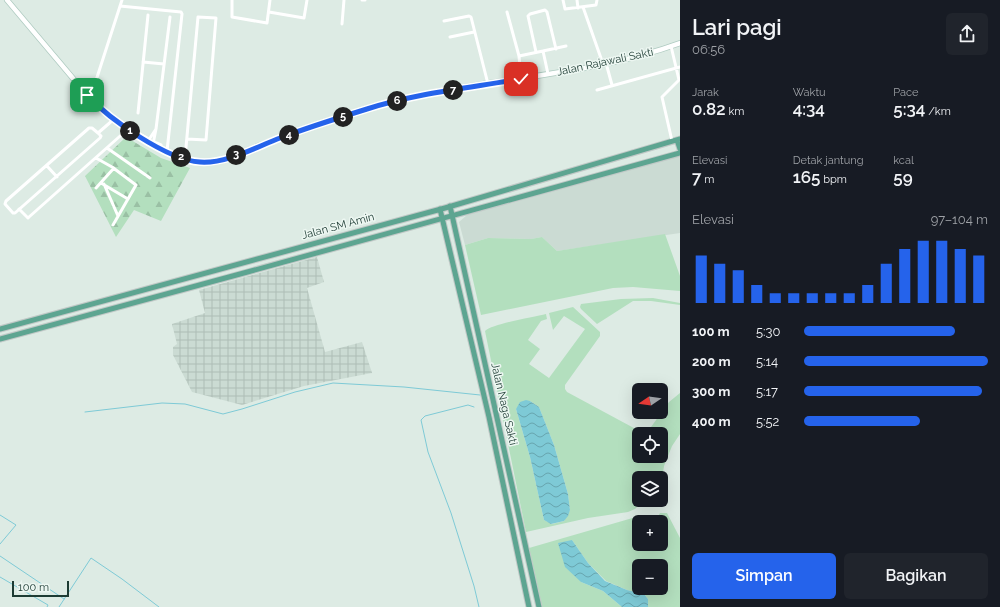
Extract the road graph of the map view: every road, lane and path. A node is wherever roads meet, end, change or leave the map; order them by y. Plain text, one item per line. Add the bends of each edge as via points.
1 (7, 0) edge
2 (122, 0) edge
3 (232, 0) edge
4 (270, 0) edge
5 (306, 0) edge
6 (344, 0) edge
7 (362, 0) edge
8 (365, 0) edge
9 (563, 0) edge
10 (577, 0) edge
11 (597, 0) edge
12 (120, 6) junction
13 (583, 7) junction
14 (578, 8) junction
15 (269, 12) junction
16 (507, 12) dead end
17 (148, 15) dead end
18 (170, 17) dead end
19 (444, 20) dead end
20 (342, 24) dead end
21 (474, 32) junction
22 (450, 37) dead end
23 (680, 43) edge
24 (566, 46) dead end
25 (671, 46) junction
26 (556, 49) junction
27 (543, 51) junction
28 (536, 52) junction
29 (519, 56) junction
30 (143, 62) junction
31 (604, 63) junction
32 (164, 64) junction
33 (678, 68) edge
34 (548, 74) junction
35 (521, 79) junction
36 (488, 84) junction
37 (612, 85) junction
38 (597, 90) dead end
39 (90, 99) junction
40 (138, 113) dead end
41 (113, 120) junction
42 (156, 129) junction
43 (128, 130) junction
44 (98, 133) junction
45 (138, 133) dead end
46 (187, 139) junction
47 (149, 140) junction
48 (676, 140) edge
49 (154, 143) junction
50 (161, 144) dead end
51 (107, 148) junction
52 (680, 149) edge
53 (167, 151) junction
54 (680, 153) edge
55 (96, 158) junction
56 (185, 158) junction
57 (47, 166) junction
58 (114, 168) junction
59 (56, 178) junction
60 (150, 178) dead end
61 (102, 183) junction
62 (96, 188) dead end
63 (128, 200) junction
64 (450, 206) junction
65 (19, 209) junction
66 (440, 209) junction
67 (118, 216) junction
68 (452, 216) junction
69 (442, 218) junction
70 (392, 222) junction
71 (113, 224) dead end
72 (396, 232) junction
73 (0, 328) edge
74 (0, 339) edge
75 (529, 607) edge
76 (539, 607) edge

1 - 39 main road, Jalan Rajawali Sakti
2 - 12 street
3 - 15 street via 233,18 267,23
4 - 15 street
5 - 15 street via 304,18
6 - 20 street
7 - 8 street
9 - 14 street via 565,8
10 - 14 street
11 - 13 street via 596,5
12 - 39 street
12 - 53 street via 181,12
13 - 14 street
13 - 31 street
16 - 29 street
17 - 30 street
18 - 32 street
19 - 21 street via 469,16
21 - 22 street
21 - 36 street
23 - 25 main road, Jalan Rajawali Sakti
24 - 26 street
25 - 31 main road, Jalan Rajawali Sakti
25 - 33 street
26 - 27 street
26 - 28 street via 545,10 528,16
27 - 28 street
27 - 34 street
28 - 29 street
29 - 35 street
30 - 32 street
30 - 40 street
31 - 34 main road, Jalan Rajawali Sakti
31 - 37 street
32 - 42 street
33 - 37 street
33 - 48 street via 679,80 662,97
34 - 35 main road, Jalan Rajawali Sakti
35 - 36 main road, Jalan Rajawali Sakti
36 - 56 main road, Jalan Rajawali Sakti via 368,108 219,161 199,162
37 - 38 street
39 - 41 main road, Jalan Rajawali Sakti
41 - 43 main road, Jalan Rajawali Sakti
41 - 44 street
42 - 47 street
42 - 49 street
43 - 47 main road, Jalan Rajawali Sakti
43 - 51 street
44 - 57 street via 89,128
44 - 59 street via 100,138
45 - 47 street
46 - 46 street via 198,17 216,18 206,140
46 - 56 street
47 - 49 main road, Jalan Rajawali Sakti
48 - 52 main road
48 - 64 main road, Jalan SM Amin
49 - 50 street
49 - 53 main road, Jalan Rajawali Sakti
51 - 55 street
51 - 60 street
53 - 56 main road, Jalan Rajawali Sakti
54 - 68 main road, Jalan SM Amin
55 - 58 street
55 - 65 street via 29,218
57 - 59 street
57 - 65 street via 5,202 13,213
58 - 61 street
58 - 63 street via 136,186
59 - 65 street
61 - 62 street
61 - 63 street
61 - 67 street
63 - 67 street
64 - 66 main road, Jalan SM Amin
64 - 68 main road, Jalan Naga Sakti
66 - 69 main road, Jalan Naga Sakti
66 - 70 main road, Jalan SM Amin
67 - 71 street
68 - 69 main road, Jalan SM Amin
68 - 76 main road, Jalan Naga Sakti
69 - 72 main road, Jalan SM Amin
69 - 75 main road, Jalan Naga Sakti via 489,417
70 - 72 main road
70 - 73 main road, Jalan SM Amin
72 - 74 main road, Jalan SM Amin

